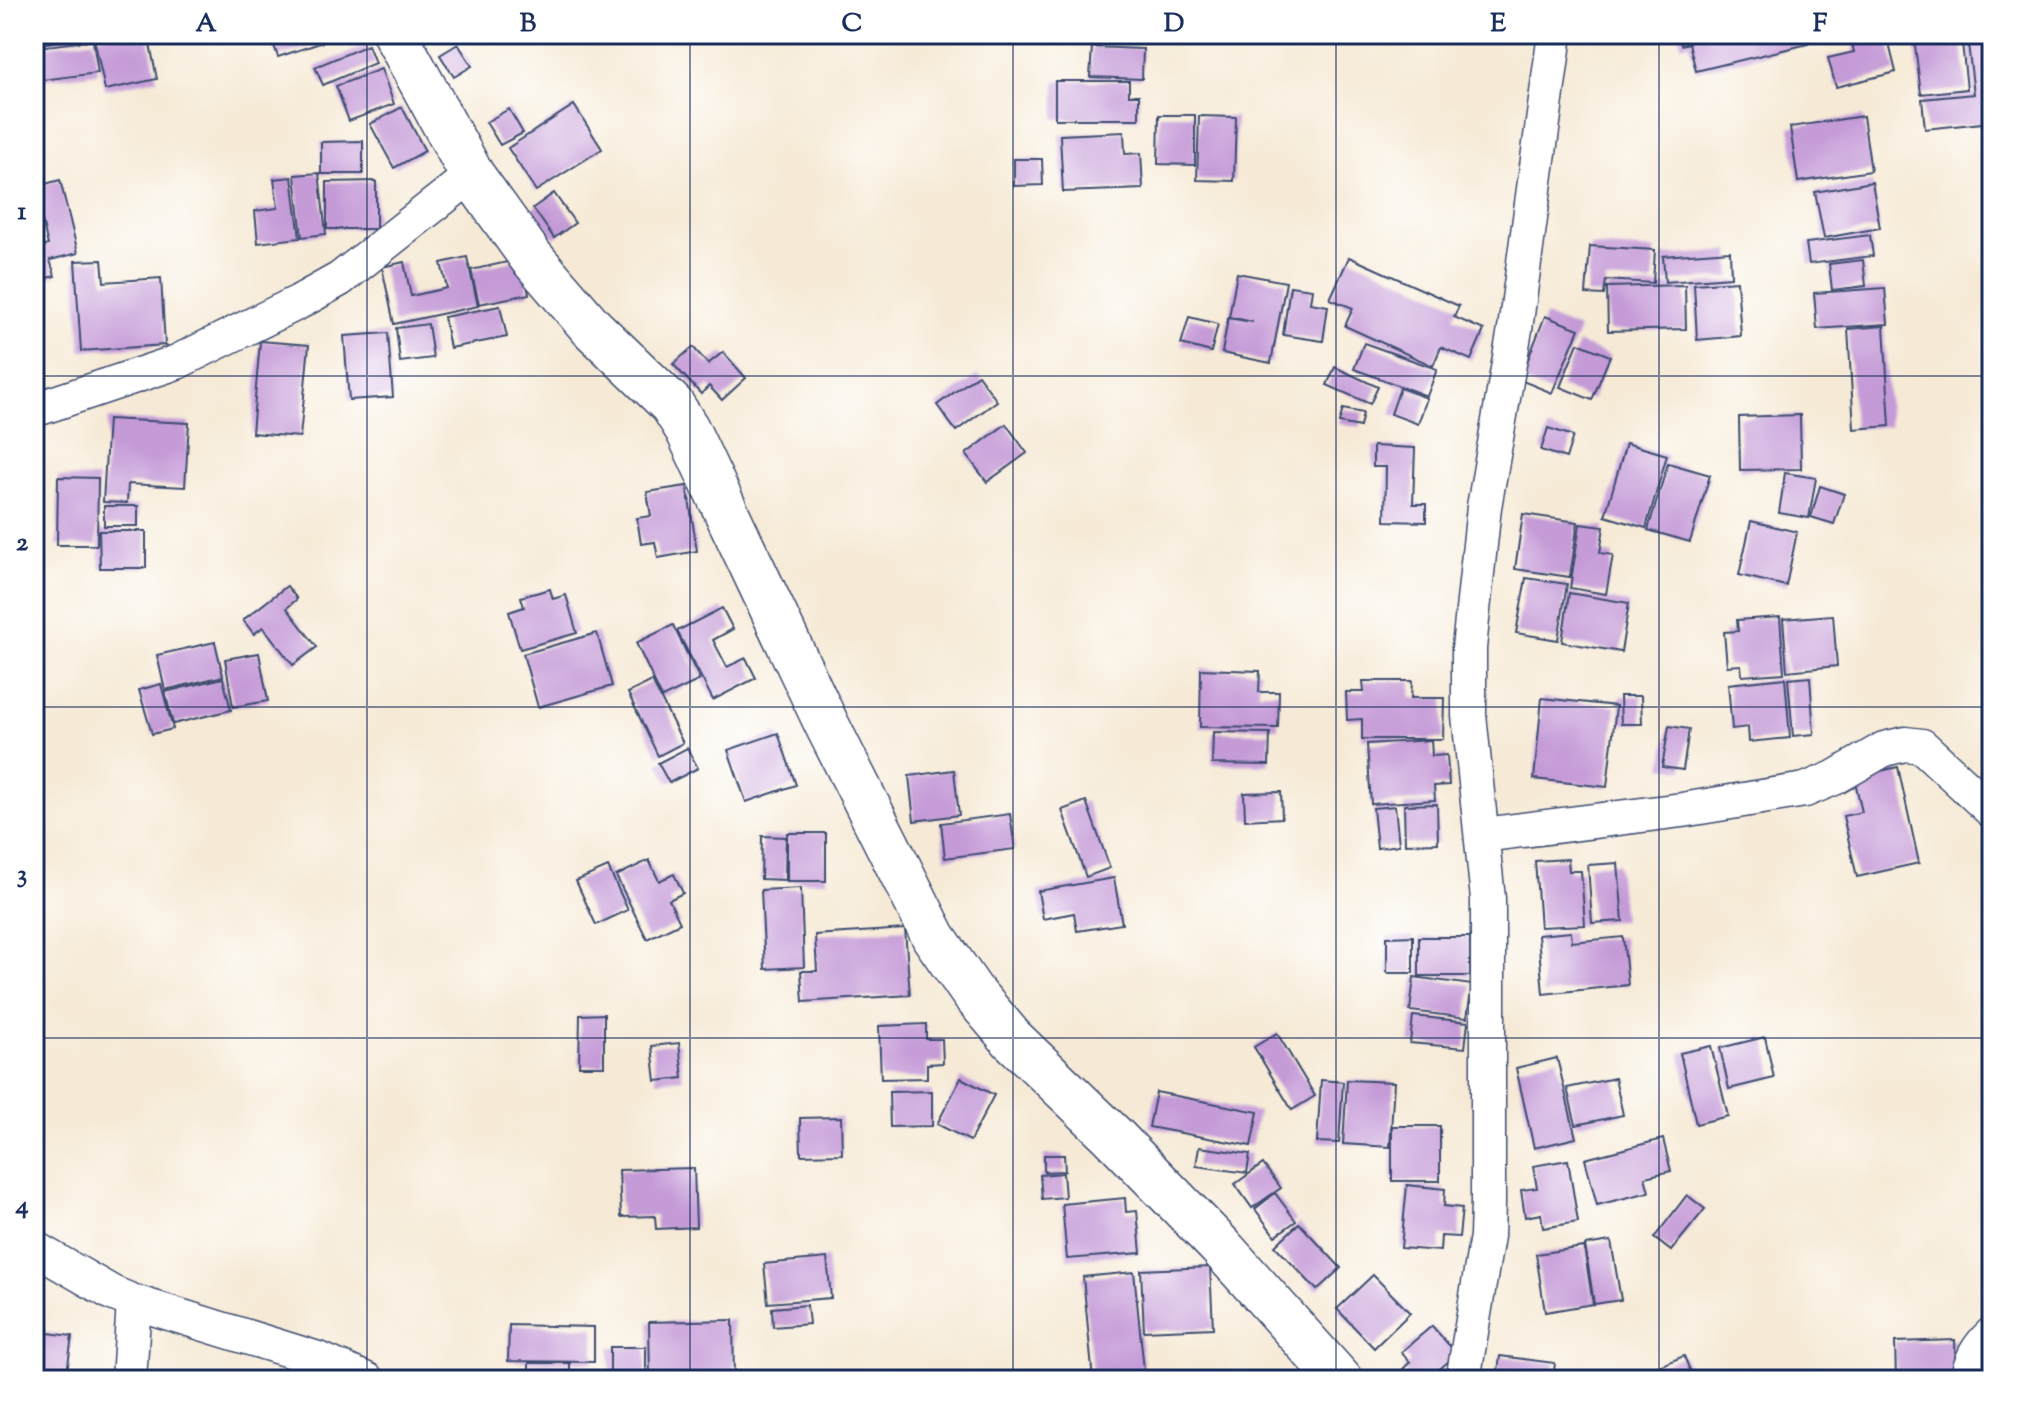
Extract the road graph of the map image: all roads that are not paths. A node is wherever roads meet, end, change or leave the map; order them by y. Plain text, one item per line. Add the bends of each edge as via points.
1 (395, 34) edge
2 (1555, 34) edge
3 (472, 175) junction
4 (34, 410) edge
5 (1992, 811) edge
6 (1483, 835) junction
7 (34, 1248) edge
8 (134, 1302) junction
9 (1992, 1334) edge
10 (129, 1380) edge
11 (367, 1380) edge
12 (1340, 1380) edge
13 (1463, 1380) edge
14 (1967, 1380) edge

1 - 3 main road
2 - 6 street via 1515,329 1484,507 1469,648 1469,715
3 - 4 street via 340,279 299,302 177,362
3 - 12 main road via 541,269 592,328 672,405 687,429 900,870 934,937 972,992 1012,1039 1220,1246
5 - 6 street via 1922,746 1905,744 1884,749 1805,790
6 - 13 street via 1488,899 1487,1236
7 - 8 street
8 - 10 street
8 - 11 street via 321,1360
9 - 14 street via 1970,1364

